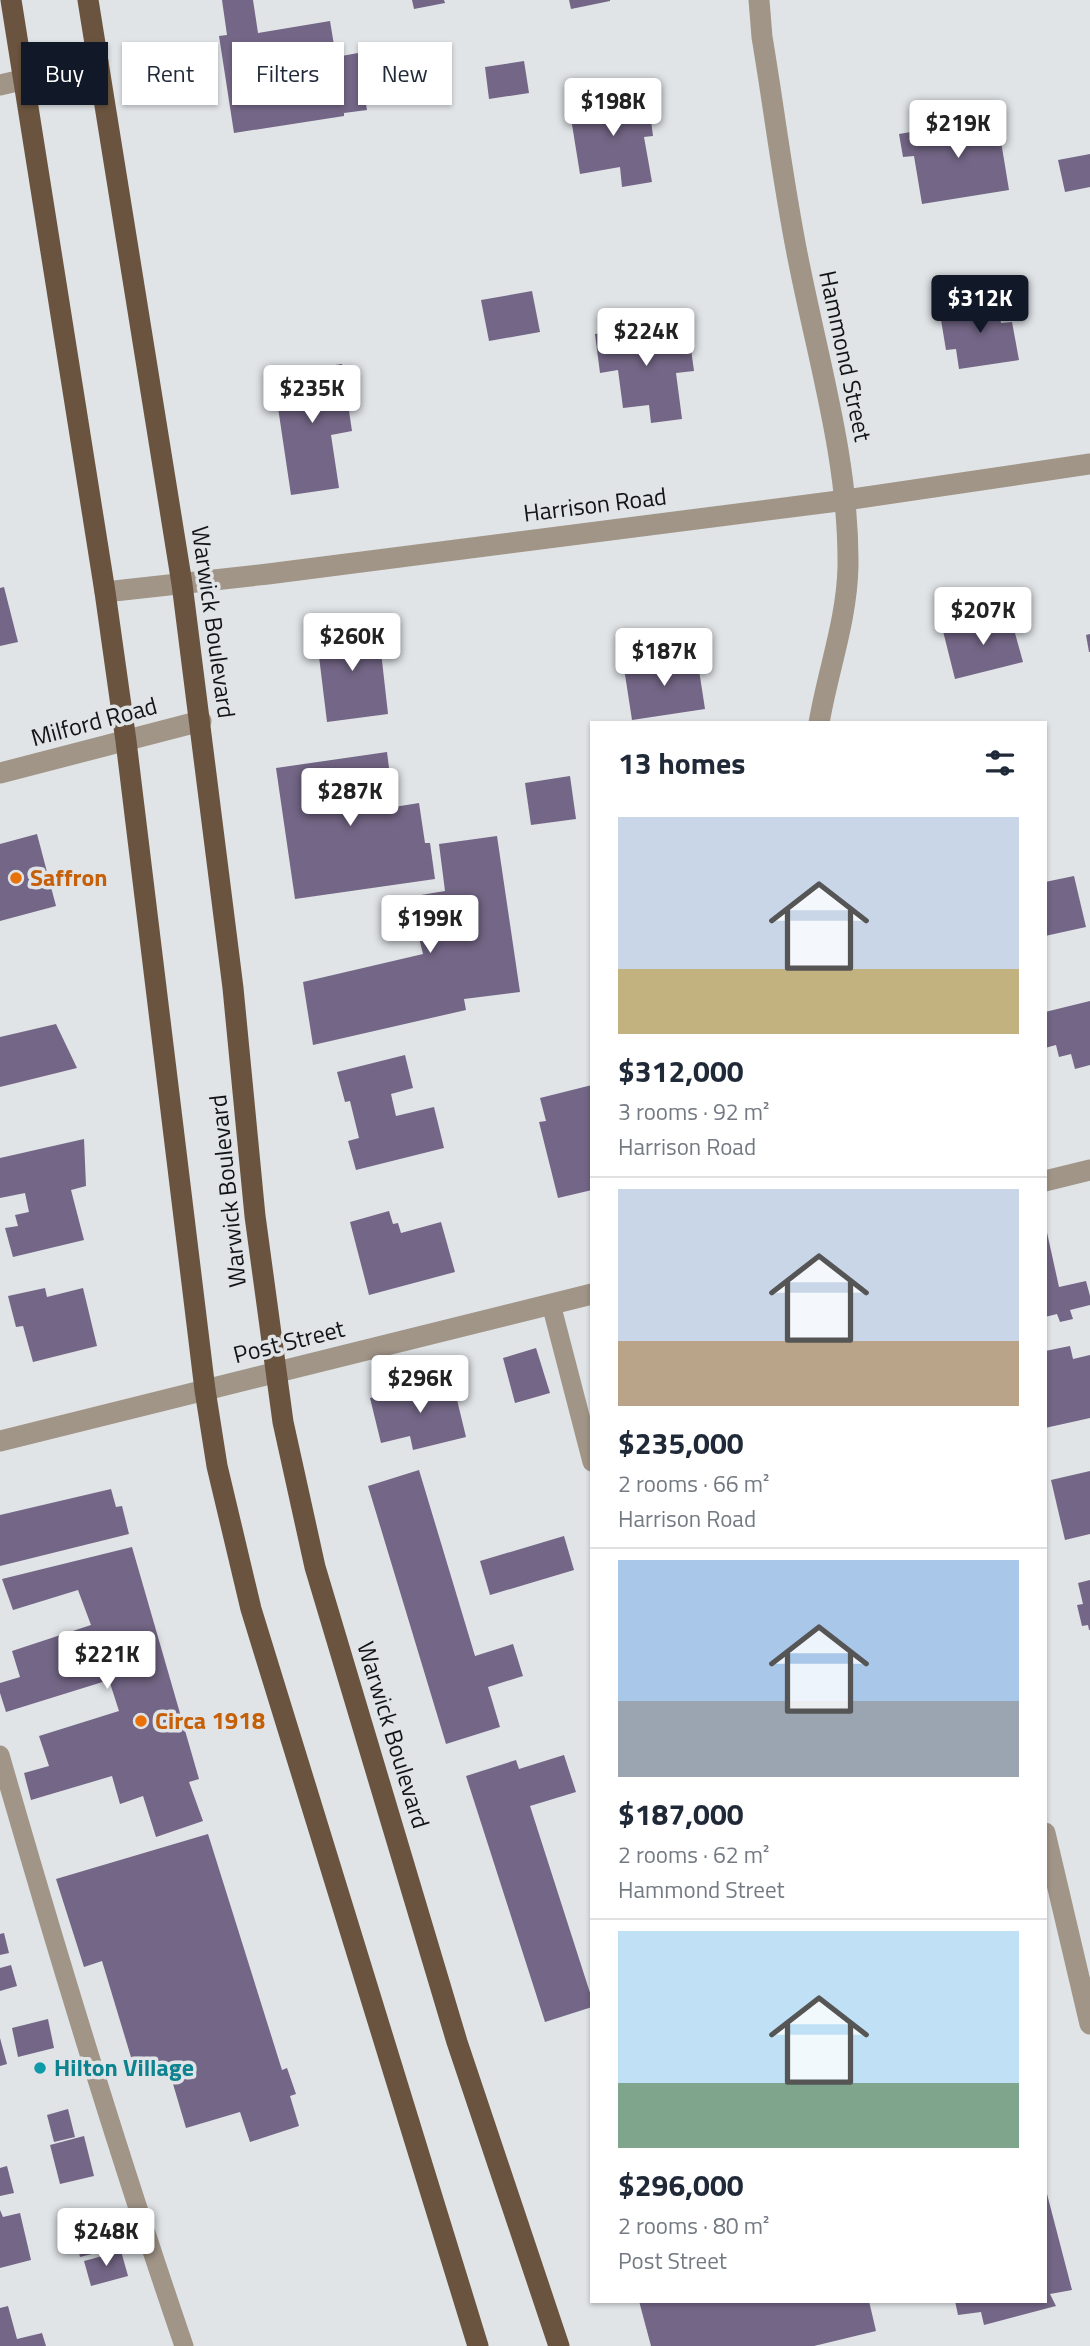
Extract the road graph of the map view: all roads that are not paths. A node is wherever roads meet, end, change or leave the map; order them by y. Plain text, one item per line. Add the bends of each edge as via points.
1 (11, 0) edge
2 (88, 0) edge
3 (759, 0) edge
4 (95, 42) edge
5 (21, 61) edge
6 (21, 80) edge
7 (0, 85) edge
8 (28, 105) edge
9 (105, 105) edge
10 (1090, 464) edge
11 (846, 500) junction
12 (182, 584) junction
13 (105, 592) junction
14 (201, 721) junction
15 (819, 721) edge
16 (126, 741) junction
17 (0, 774) edge
18 (1090, 1170) edge
19 (1047, 1181) edge
20 (590, 1294) edge
21 (551, 1304) junction
22 (275, 1373) junction
23 (205, 1390) junction
24 (0, 1441) edge
25 (590, 1454) edge
26 (0, 1755) edge
27 (1047, 1841) edge
28 (1090, 2024) edge
29 (184, 2346) edge
30 (478, 2346) edge
31 (558, 2346) edge

1 - 5 main road, Warwick Boulevard
2 - 4 main road, Warwick Boulevard
3 - 11 street, Hammond Street via 799,264
6 - 7 street
8 - 13 main road, Warwick Boulevard
9 - 12 main road, Warwick Boulevard
10 - 11 street, Harrison Road
11 - 12 street, Harrison Road
11 - 15 street, Hammond Street via 844,606
12 - 13 street, Harrison Road
12 - 14 main road, Warwick Boulevard
13 - 16 main road, Warwick Boulevard
14 - 16 street, Milford Road
14 - 22 main road, Warwick Boulevard
16 - 17 street, Milford Road
16 - 23 main road, Warwick Boulevard
18 - 19 street
20 - 21 street, Post Street
21 - 22 street, Post Street
21 - 25 lane
22 - 23 street, Post Street
22 - 31 main road, Warwick Boulevard via 315,1567 457,2042
23 - 24 street, Post Street
23 - 30 main road, Warwick Boulevard via 217,1466 251,1609
26 - 29 lane
27 - 28 street

